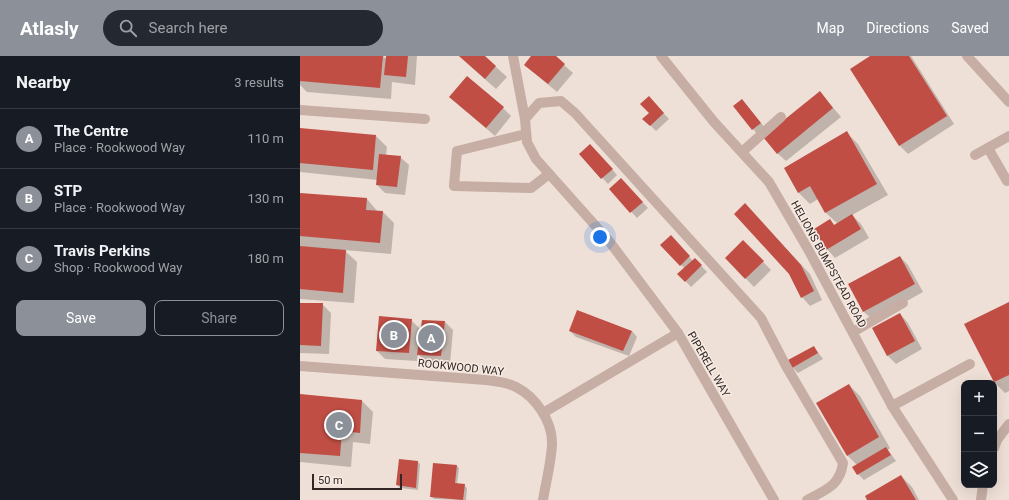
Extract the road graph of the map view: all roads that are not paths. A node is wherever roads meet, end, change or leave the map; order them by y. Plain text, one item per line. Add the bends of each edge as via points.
1 (513, 56) edge
2 (661, 56) edge
3 (967, 56) edge
4 (1005, 90) edge
5 (1009, 102) edge
6 (300, 110) edge
7 (781, 117) dead end
8 (425, 119) dead end
9 (525, 119) junction
10 (526, 134) junction
11 (1009, 136) edge
12 (988, 148) junction
13 (742, 152) junction
14 (975, 155) dead end
15 (550, 174) junction
16 (1008, 181) dead end
17 (903, 303) dead end
18 (853, 332) junction
19 (678, 333) junction
20 (970, 364) dead end
21 (300, 366) edge
22 (892, 406) junction
23 (543, 413) junction
24 (1009, 424) edge
25 (997, 440) edge
26 (983, 488) edge
27 (543, 500) edge
28 (774, 500) edge
29 (807, 500) edge
30 (953, 500) edge
31 (981, 500) edge

1 - 9 street
2 - 13 street, HELIONS BUMPSTEAD ROAD via 714,122
3 - 4 street
4 - 5 street
6 - 8 street
7 - 13 street
9 - 10 street
9 - 29 street via 539,103 561,101 575,113 761,318 843,463 842,474 832,486
10 - 15 street via 527,142 536,159
10 - 15 street via 457,151 454,186 531,188
11 - 12 street
12 - 14 street
12 - 16 street
13 - 18 street, HELIONS BUMPSTEAD ROAD via 769,182 810,251
15 - 19 street via 609,241
17 - 18 street
18 - 22 street, HELIONS BUMPSTEAD ROAD
19 - 23 street, PIPERELL WAY
19 - 28 street, PIPERELL WAY
20 - 22 street
21 - 23 street, ROOKWOOD WAY via 503,382 516,387 531,398
22 - 30 street, HELIONS BUMPSTEAD ROAD
23 - 27 street, ROOKWOOD WAY via 549,426 552,444
24 - 25 street
26 - 31 street

